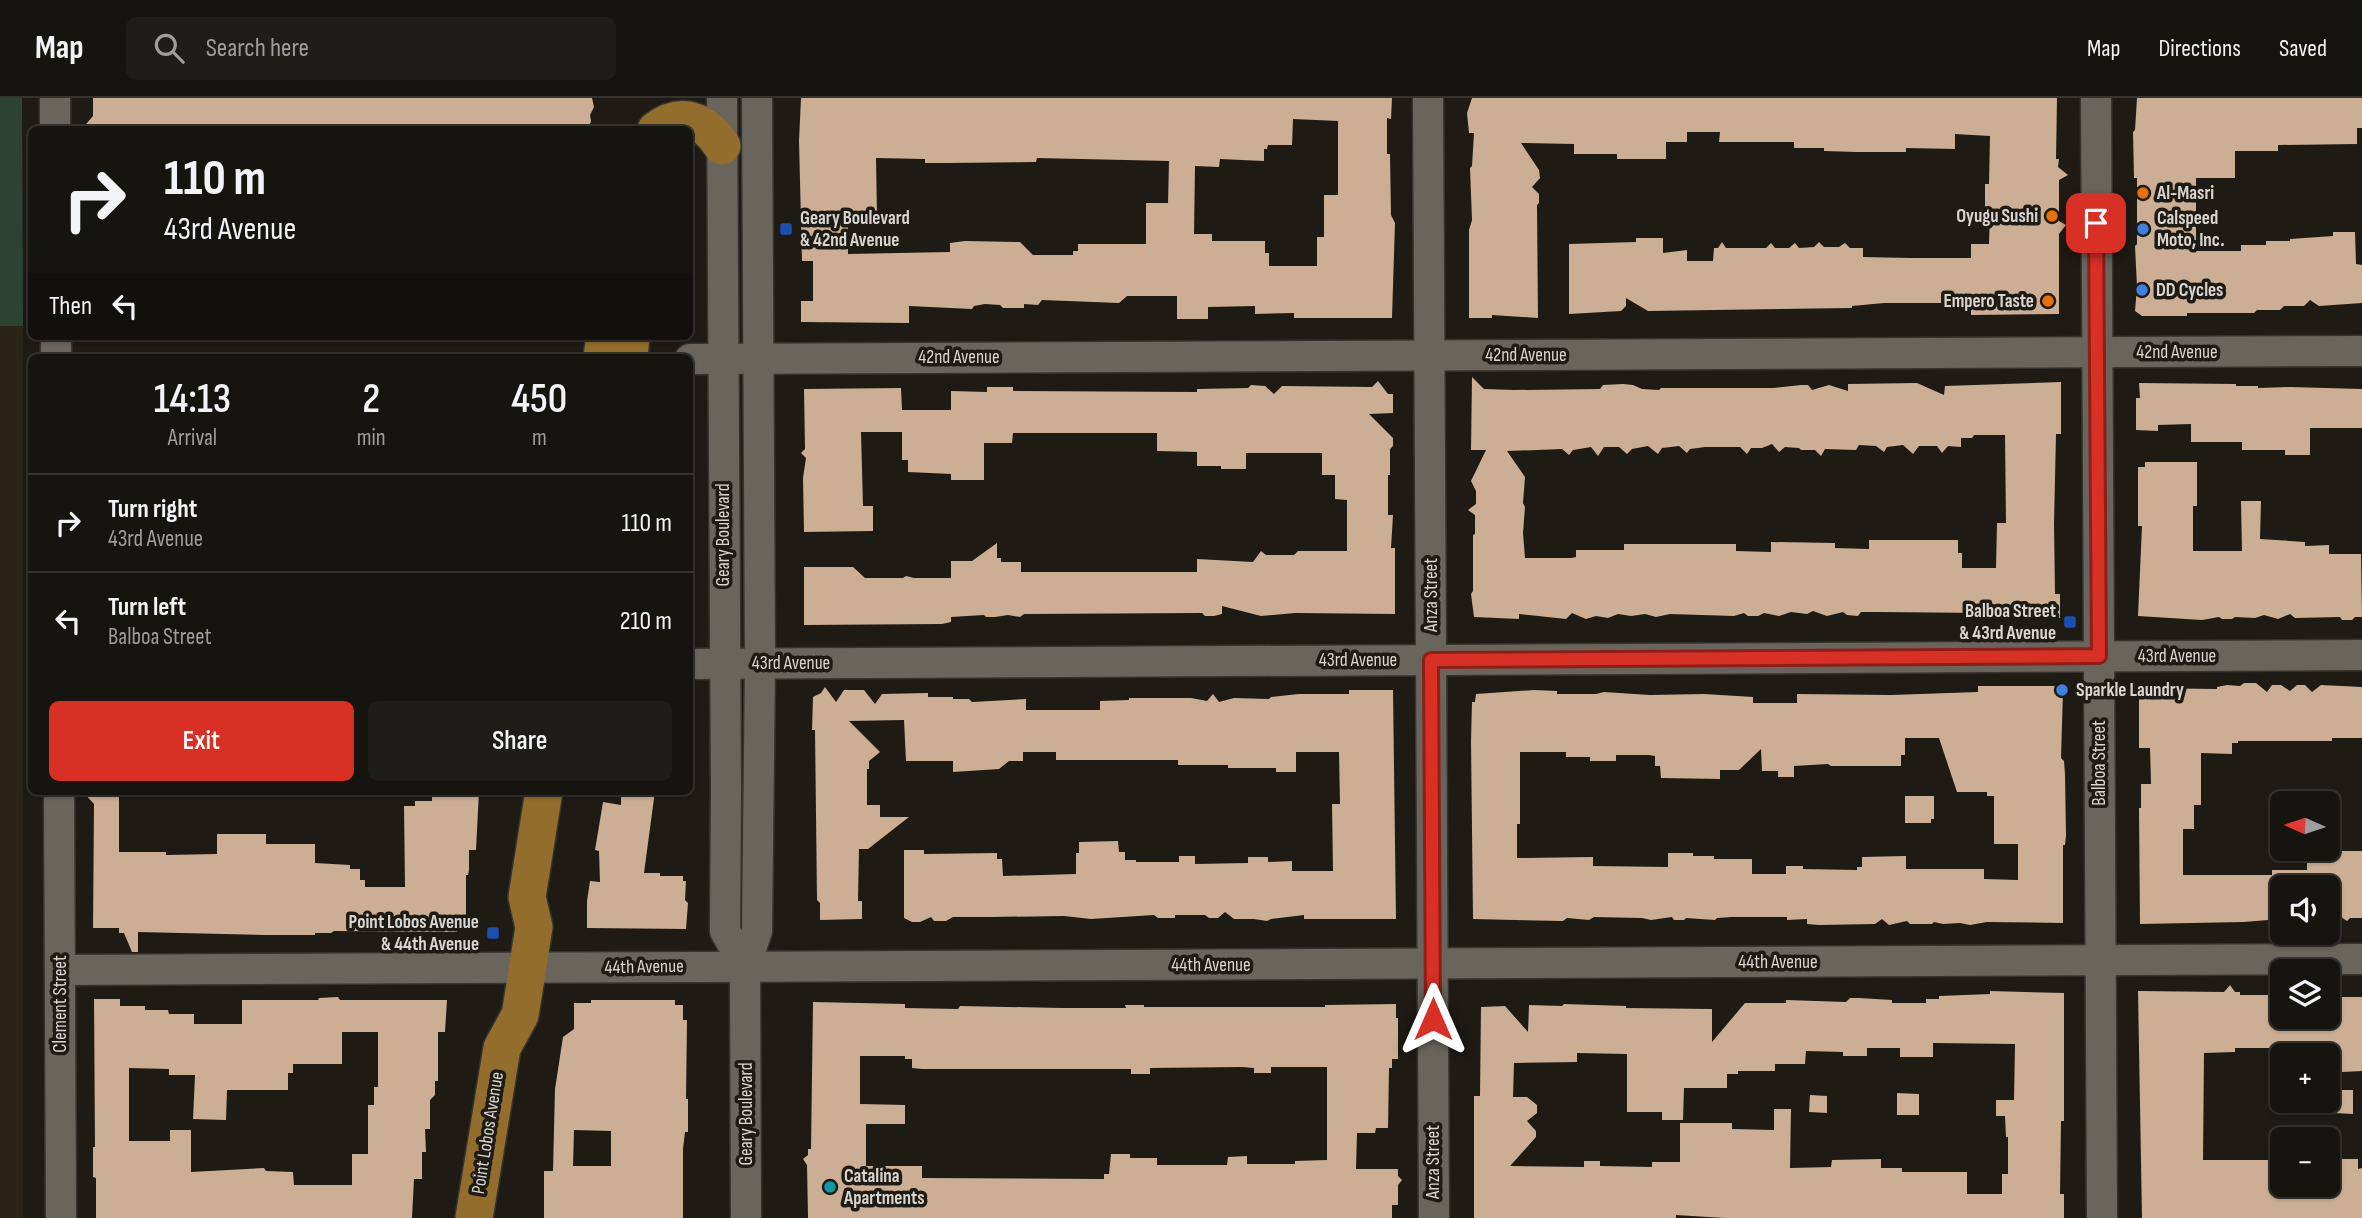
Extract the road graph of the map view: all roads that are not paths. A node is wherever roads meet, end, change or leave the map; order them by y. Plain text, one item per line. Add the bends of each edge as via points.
1 (55, 98) edge
2 (655, 98) edge
3 (722, 98) edge
4 (757, 98) edge
5 (1428, 98) edge
6 (2095, 98) edge
7 (55, 126) edge
8 (651, 126) edge
9 (662, 126) edge
10 (722, 146) junction
11 (2362, 351) edge
12 (2097, 352) junction
13 (1429, 355) junction
14 (722, 358) junction
15 (759, 358) junction
16 (693, 359) edge
17 (2362, 655) edge
18 (2099, 656) junction
19 (1431, 660) junction
20 (693, 664) edge
21 (724, 664) junction
22 (760, 664) junction
23 (58, 795) edge
24 (543, 795) edge
25 (2362, 959) edge
26 (2100, 960) junction
27 (1432, 964) junction
28 (745, 967) junction
29 (514, 968) junction
30 (60, 970) junction
31 (61, 1218) edge
32 (474, 1218) edge
33 (746, 1218) edge
34 (1434, 1218) edge
35 (2102, 1218) edge

1 - 7 street
2 - 8 main road
3 - 10 street, Geary Boulevard
4 - 15 street, Geary Boulevard
5 - 13 street, Anza Street
6 - 12 street, Balboa Street
9 - 10 main road via 697,122 713,132
10 - 14 street, Geary Boulevard
11 - 12 street, 42nd Avenue
12 - 13 street, 42nd Avenue
12 - 18 street, Balboa Street
13 - 15 street, 42nd Avenue
13 - 19 street, Anza Street
14 - 15 street, 42nd Avenue
14 - 16 street, 42nd Avenue
14 - 21 street, Geary Boulevard
15 - 22 street, Geary Boulevard
17 - 18 street, 43rd Avenue
18 - 19 street, 43rd Avenue
18 - 26 street, Balboa Street
19 - 22 street, 43rd Avenue
19 - 27 street, Anza Street
20 - 21 street, 43rd Avenue
21 - 22 street, 43rd Avenue
21 - 28 street, Geary Boulevard via 724,931
22 - 28 street, Geary Boulevard via 758,931
23 - 30 street, Clement Street
24 - 29 main road, Point Lobos Avenue via 527,897 534,927
25 - 26 street, 44th Avenue
26 - 27 street, 44th Avenue
26 - 35 street, Balboa Street
27 - 28 street, 44th Avenue
27 - 34 street, Anza Street
28 - 29 street, 44th Avenue
28 - 33 street, Geary Boulevard
29 - 30 street, 44th Avenue
29 - 32 main road, Point Lobos Avenue via 520,1015 502,1048
30 - 31 street, Clement Street

